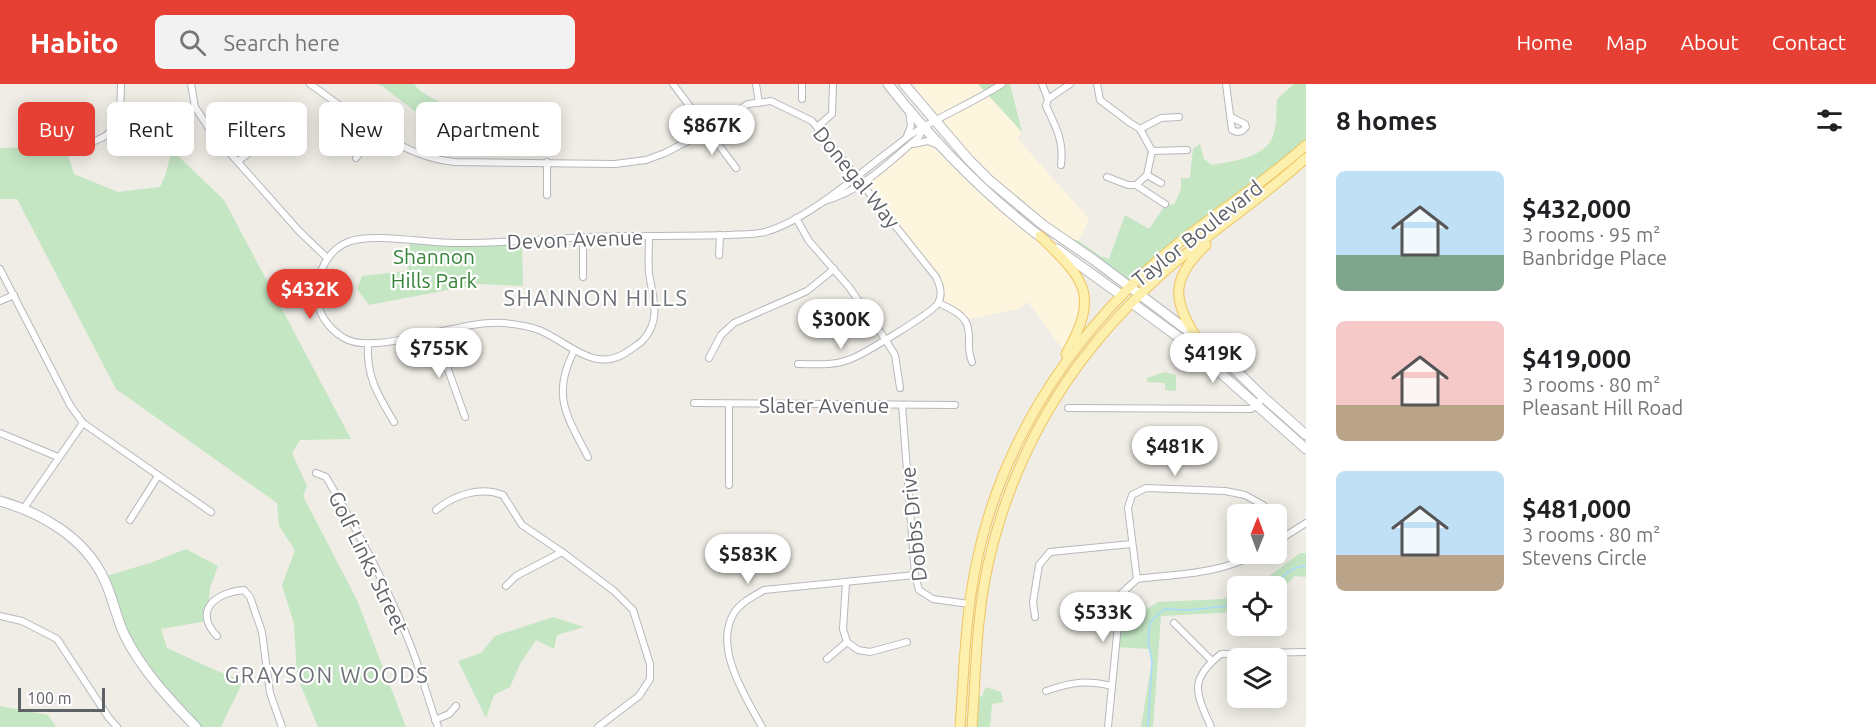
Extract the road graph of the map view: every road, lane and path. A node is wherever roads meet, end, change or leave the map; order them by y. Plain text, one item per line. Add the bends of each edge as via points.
1 (121, 84) edge
2 (191, 84) edge
3 (310, 84) edge
4 (673, 84) edge
5 (756, 84) edge
6 (802, 84) edge
7 (833, 84) edge
8 (888, 84) edge
9 (904, 84) edge
10 (1002, 84) edge
11 (1042, 84) edge
12 (1070, 84) edge
13 (1097, 84) edge
14 (1226, 84) edge
15 (802, 99) dead end
16 (1048, 99) junction
17 (336, 102) edge
18 (759, 103) junction
19 (909, 111) junction
20 (1179, 117) dead end
21 (1231, 117) dead end
22 (936, 121) junction
23 (817, 127) junction
24 (923, 128) junction
25 (707, 129) junction
26 (1140, 129) junction
27 (95, 140) edge
28 (905, 143) junction
29 (1306, 145) edge
30 (939, 146) junction
31 (404, 149) edge
32 (1187, 150) dead end
33 (1152, 151) junction
34 (245, 156) edge
35 (1306, 158) edge
36 (238, 161) junction
37 (547, 162) junction
38 (1061, 165) dead end
39 (736, 168) dead end
40 (856, 175) junction
41 (1147, 175) junction
42 (1107, 177) dead end
43 (862, 183) junction
44 (1161, 183) dead end
45 (1136, 185) junction
46 (547, 195) dead end
47 (822, 202) junction
48 (1165, 204) dead end
49 (796, 218) junction
50 (1229, 221) junction
51 (720, 235) junction
52 (649, 236) junction
53 (1040, 236) junction
54 (583, 237) junction
55 (719, 255) dead end
56 (327, 258) junction
57 (0, 269) edge
58 (834, 269) junction
59 (583, 277) dead end
60 (1129, 287) junction
61 (1140, 294) junction
62 (14, 295) junction
63 (1121, 295) junction
64 (0, 301) edge
65 (939, 303) junction
66 (1132, 303) junction
67 (435, 333) junction
68 (885, 339) junction
69 (1198, 340) junction
70 (368, 344) junction
71 (574, 351) junction
72 (710, 358) dead end
73 (972, 362) dead end
74 (798, 364) dead end
75 (900, 388) dead end
76 (1046, 391) junction
77 (1260, 401) junction
78 (694, 403) dead end
79 (729, 404) junction
80 (902, 405) junction
81 (955, 405) dead end
82 (1068, 408) dead end
83 (465, 417) dead end
84 (394, 422) dead end
85 (83, 423) junction
86 (0, 433) edge
87 (1306, 435) edge
88 (1306, 449) edge
89 (58, 457) junction
90 (588, 457) dead end
91 (316, 473) dead end
92 (158, 476) junction
93 (729, 485) dead end
94 (0, 501) edge
95 (1260, 504) edge
96 (24, 508) junction
97 (436, 510) dead end
98 (211, 512) dead end
99 (130, 520) dead end
100 (1306, 523) edge
101 (1287, 536) edge
102 (1131, 544) junction
103 (562, 552) junction
104 (1233, 564) edge
105 (915, 575) junction
106 (1137, 579) junction
107 (846, 583) junction
108 (506, 586) dead end
109 (969, 604) junction
110 (0, 616) edge
111 (1035, 617) dead end
112 (1174, 623) dead end
113 (217, 636) dead end
114 (847, 642) junction
115 (907, 642) dead end
116 (1306, 652) edge
117 (827, 659) dead end
118 (1212, 661) junction
119 (1112, 686) junction
120 (1046, 691) dead end
121 (456, 706) dead end
122 (436, 723) edge
123 (117, 727) edge
124 (196, 727) edge
125 (282, 727) edge
126 (598, 727) edge
127 (762, 727) edge
128 (960, 727) edge
129 (972, 727) edge
130 (1108, 727) edge
131 (1211, 727) edge

1 - 27 street via 121,106 115,127
2 - 36 street via 195,107
3 - 17 street
4 - 25 street
5 - 18 street
6 - 15 street
7 - 23 street via 832,114
8 - 19 main road
9 - 22 main road
10 - 22 street, Devon Avenue
11 - 16 street
12 - 16 street
13 - 26 street via 1100,100
14 - 21 street
16 - 38 street via 1046,106 1063,150
18 - 23 street, Donegal Way via 771,101
18 - 25 street via 748,104
19 - 24 main road
19 - 28 street via 911,126
20 - 26 street via 1161,118
22 - 24 street, Devon Avenue
22 - 60 main road via 969,160 1011,199
23 - 40 street, Donegal Way
24 - 28 street, Devon Avenue via 919,137
24 - 30 main road
25 - 37 street via 665,153 646,159 615,164
25 - 39 street
26 - 33 street
28 - 30 street via 921,141
28 - 40 street, Devon Avenue
28 - 43 street, Devon Avenue
29 - 60 main road, Taylor Boulevard
30 - 53 main road via 987,193
31 - 37 street via 435,160 455,162
32 - 33 street
33 - 41 street
34 - 36 street
35 - 50 main road, Taylor Boulevard
36 - 56 street
37 - 46 street
40 - 43 street, Donegal Way
40 - 47 street, Devon Avenue
41 - 44 street
41 - 45 street
42 - 45 street
43 - 47 street, Devon Avenue via 840,197
43 - 65 street, Donegal Way via 936,277
45 - 48 street
47 - 49 street, Devon Avenue
49 - 51 street, Devon Avenue via 765,231
49 - 58 street via 809,241
50 - 61 main road, Taylor Boulevard
50 - 69 main road via 1182,275 1181,309
51 - 52 street, Devon Avenue
51 - 55 street
52 - 54 street, Devon Avenue
52 - 71 street via 655,312 644,339 612,359 587,357
53 - 63 main road
53 - 76 main road via 1072,268 1086,303 1077,334
54 - 56 street, Devon Avenue via 458,243 361,238 345,243
54 - 59 street
56 - 70 street via 318,282 321,315 343,338
57 - 62 street
58 - 68 street
58 - 72 street via 807,291 734,323 721,335
60 - 61 main road
60 - 63 main road, Taylor Boulevard
61 - 66 main road, Taylor Boulevard
61 - 69 main road
62 - 64 street
62 - 85 street
63 - 66 main road
63 - 76 main road, Taylor Boulevard via 1074,350
65 - 68 street via 928,314
65 - 73 street via 968,327 967,349
66 - 77 main road
66 - 129 main road, Taylor Boulevard via 1084,357 1036,431 1018,468 987,566
67 - 70 street
67 - 71 street via 468,324 516,324 538,330
67 - 83 street
68 - 74 street via 851,360 831,365
68 - 75 street via 895,356
69 - 77 main road via 1220,355
70 - 84 street via 368,370
71 - 90 street via 563,379 563,399
76 - 109 main road, Taylor Boulevard via 1006,463 976,563
77 - 82 street via 1251,409
77 - 87 main road
77 - 88 main road
78 - 79 street, Slater Avenue
79 - 80 street, Slater Avenue
79 - 93 street
80 - 81 street, Slater Avenue
80 - 105 street, Dobbs Drive
85 - 89 street
85 - 92 street
86 - 89 street
89 - 96 street
91 - 122 street, Golf Links Street via 326,477 383,581 411,645
92 - 98 street
92 - 99 street
94 - 96 main road
95 - 102 street via 1245,495 1225,491 1146,488 1132,495 1128,508
96 - 124 main road via 72,537 91,558 104,577 125,636 155,682
97 - 103 street via 447,501 483,490 494,491 508,500 522,525
100 - 101 street
102 - 106 street
102 - 111 street via 1050,552 1039,565 1033,602
103 - 108 street via 516,576
103 - 126 street via 633,610 650,664 650,680 645,690
104 - 106 street
105 - 107 street
105 - 109 street, Dobbs Drive via 919,590 926,596
106 - 119 street via 1121,594
107 - 114 street via 843,629
107 - 127 street via 764,590 735,612 728,630 727,649
109 - 128 main road, Taylor Boulevard
110 - 123 street via 22,621 57,639
112 - 118 street
113 - 125 street via 207,621 209,606 220,596 244,590 262,632 270,693
114 - 115 street via 870,652
114 - 117 street
116 - 118 street via 1221,654
118 - 131 street via 1200,675 1197,695
119 - 120 street via 1073,682
119 - 130 street
121 - 122 street

